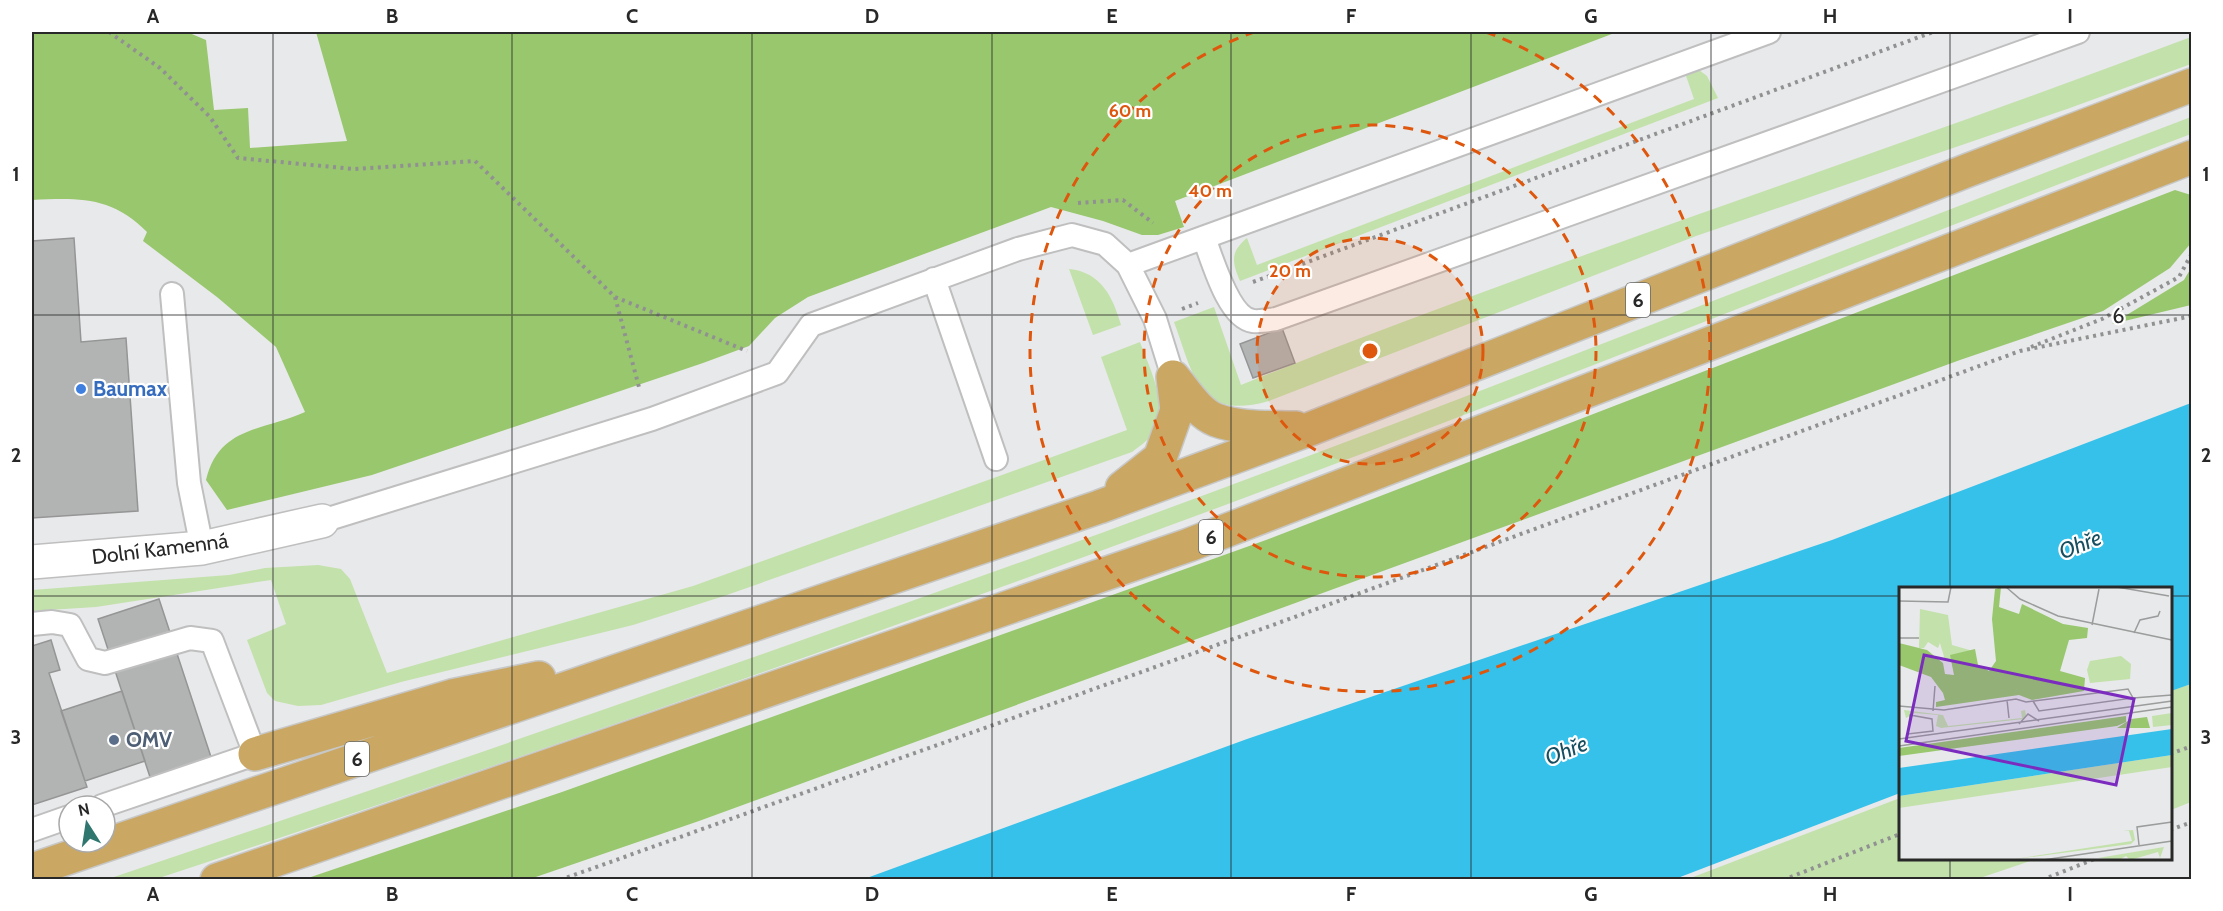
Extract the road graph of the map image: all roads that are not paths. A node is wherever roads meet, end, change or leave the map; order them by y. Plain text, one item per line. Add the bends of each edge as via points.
1 (1769, 32) edge
2 (2078, 32) edge
3 (2192, 86) edge
4 (2192, 157) edge
5 (1204, 238) junction
6 (1128, 265) junction
7 (934, 279) junction
8 (172, 294) dead end
9 (1173, 376) junction
10 (1310, 429) junction
11 (996, 459) dead end
12 (1099, 507) junction
13 (322, 521) joint
14 (202, 548) junction
15 (32, 562) edge
16 (32, 624) edge
17 (682, 648) junction
18 (255, 754) junction
19 (117, 801) edge
20 (57, 821) edge
21 (32, 830) edge
22 (32, 870) edge
23 (217, 879) edge

1 - 5 lane
2 - 5 lane via 1276,319 1251,321 1241,315 1225,293
3 - 10 highway, 6 via 1977,166
4 - 23 highway, 6 via 1189,545
5 - 6 lane
6 - 7 lane via 1105,244 1072,234
6 - 9 lane via 1155,319
7 - 11 lane
7 - 13 lane via 811,325 777,373 652,418
8 - 14 lane via 189,483
9 - 10 highway via 1194,404 1215,420
9 - 12 highway via 1177,410 1160,458
10 - 12 highway, 6
12 - 17 highway, 6
13 - 14 street, Dolní Kamenná
14 - 15 street, Dolní Kamenná
16 - 18 lane via 70,625 88,659 105,663 190,638 212,641
17 - 18 highway via 452,696
17 - 22 highway, 6
18 - 19 lane
20 - 21 lane

